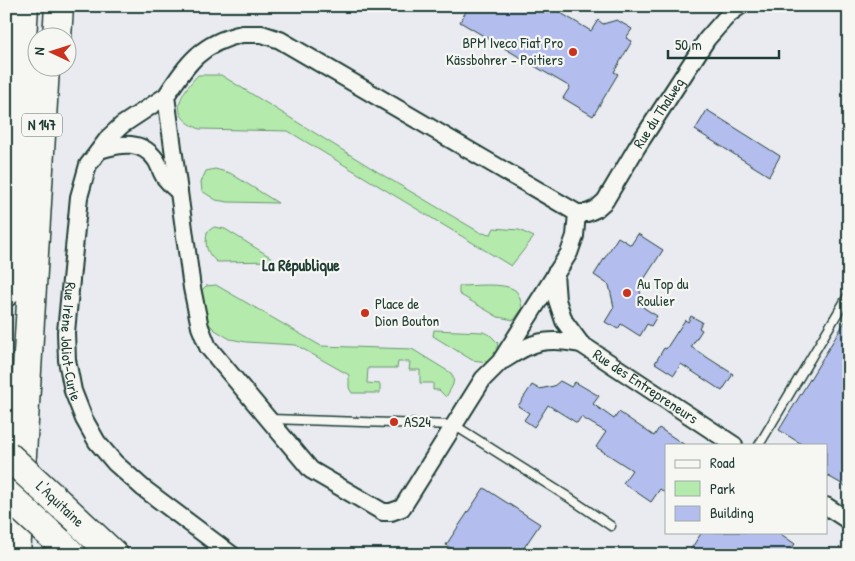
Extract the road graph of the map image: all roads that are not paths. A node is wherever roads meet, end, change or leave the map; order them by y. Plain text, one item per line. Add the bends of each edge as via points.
1 (12, 6) edge
2 (24, 6) edge
3 (49, 6) edge
4 (59, 6) edge
5 (740, 6) edge
6 (48, 28) edge
7 (58, 28) edge
8 (44, 78) edge
9 (54, 78) edge
10 (166, 96) junction
11 (6, 108) edge
12 (100, 150) junction
13 (38, 183) junction
14 (179, 192) junction
15 (577, 213) junction
16 (6, 215) edge
17 (7, 273) edge
18 (555, 274) junction
19 (849, 294) edge
20 (581, 344) junction
21 (500, 362) junction
22 (269, 419) junction
23 (454, 425) junction
24 (732, 444) edge
25 (760, 444) edge
26 (6, 454) edge
27 (6, 494) edge
28 (828, 507) edge
29 (6, 508) edge
30 (849, 521) edge
31 (611, 526) dead end
32 (62, 551) edge
33 (16, 555) edge
34 (114, 555) edge
35 (232, 555) edge

1 - 11 highway
2 - 17 highway, N 147
3 - 6 highway
4 - 7 highway
5 - 15 street, Rue du Thalweg via 707,39 605,201 587,213
8 - 13 highway, N 147
9 - 13 highway
10 - 12 street, Rue Irène Joliot-Curie via 122,125
10 - 14 street
10 - 15 street via 191,61 207,48 224,38 262,34 280,40
12 - 14 street via 127,144 147,150 164,177
12 - 35 street, Rue Irène Joliot-Curie via 88,166 79,198 66,332 73,391 97,442 115,463
13 - 33 highway, N 147
14 - 22 street via 200,328 208,347
15 - 18 street via 575,236
16 - 17 highway
18 - 20 street via 557,300 564,321
18 - 21 street
19 - 25 lane
20 - 21 street via 539,341
20 - 24 street, Rue des Entrepreneurs
21 - 23 street via 483,379
22 - 23 lane
22 - 23 street via 311,470 384,512 402,508
23 - 31 lane
26 - 34 highway, L'Aquitaine, bridge
27 - 32 highway, L'Aquitaine, bridge
28 - 30 street
29 - 32 highway

